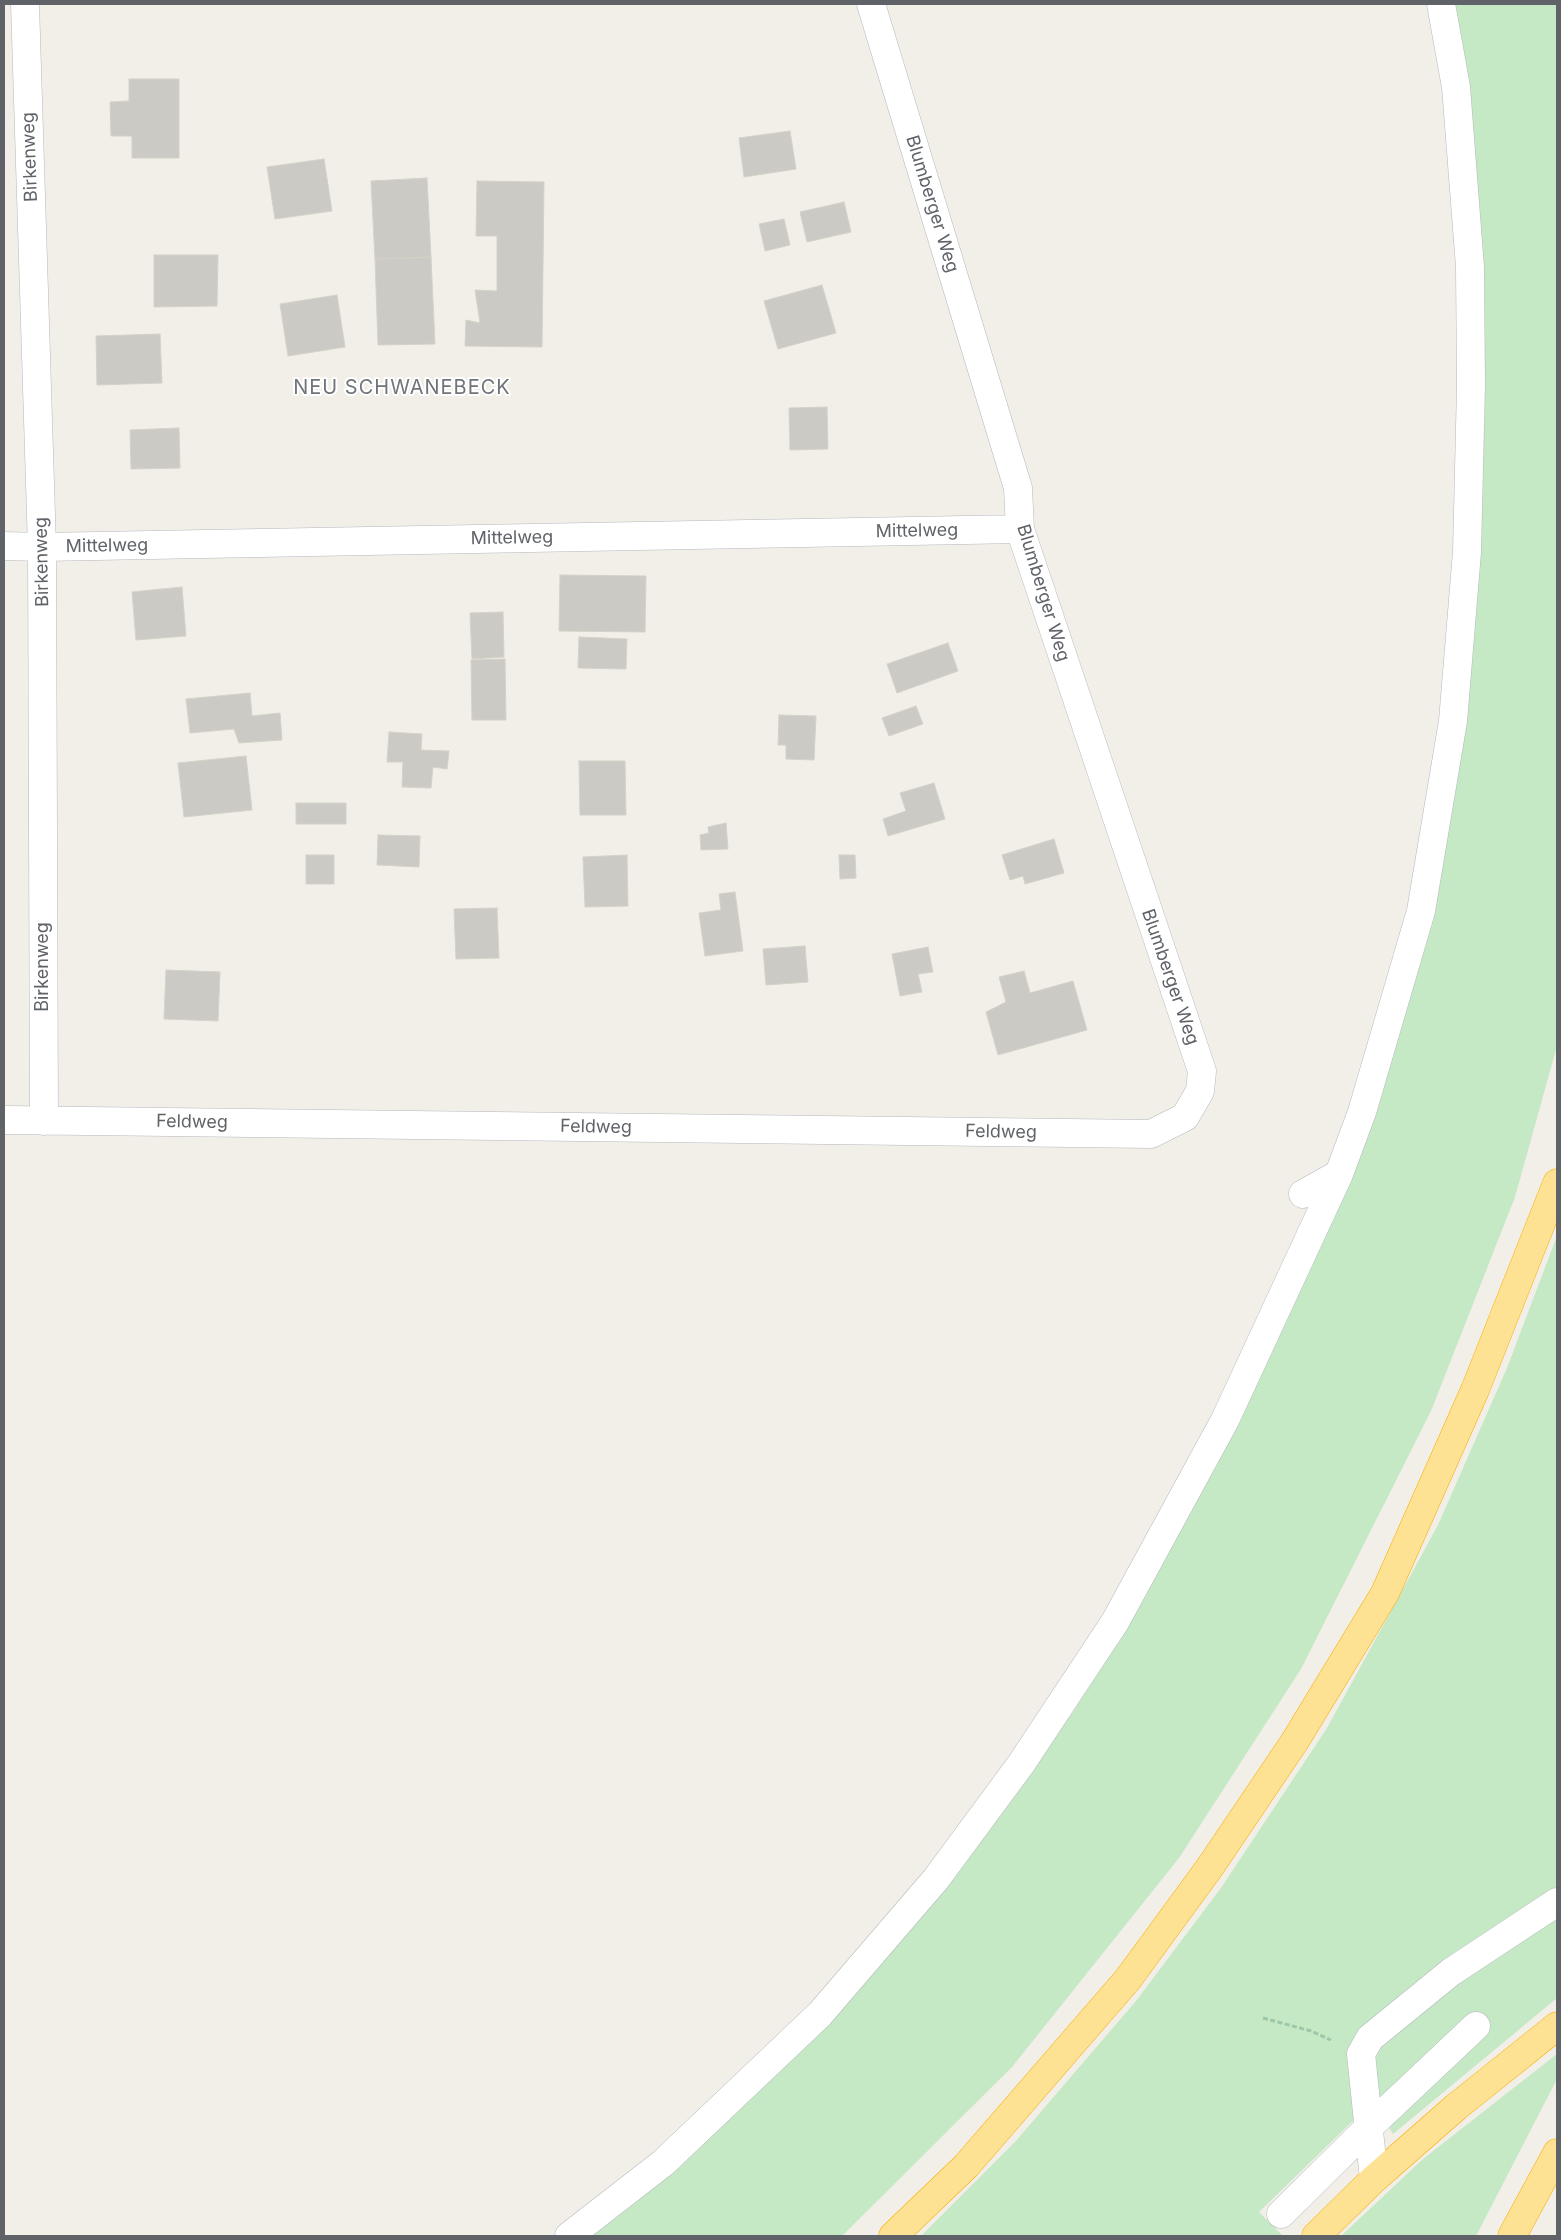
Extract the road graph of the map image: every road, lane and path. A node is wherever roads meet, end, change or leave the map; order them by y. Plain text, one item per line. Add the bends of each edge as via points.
1 (26, 4) edge
2 (866, 4) edge
3 (1441, 4) edge
4 (1020, 529) junction
5 (4, 546) edge
6 (42, 547) junction
7 (1185, 1117) joint
8 (4, 1120) edge
9 (44, 1121) junction
10 (1339, 1174) junction
11 (1557, 1183) edge
12 (1303, 1194) dead end
13 (1557, 1902) edge
14 (1263, 2018) dead end
15 (1476, 2026) dead end
16 (1557, 2026) edge
17 (1361, 2054) junction
18 (1370, 2126) junction
19 (1557, 2153) edge
20 (1374, 2179) junction
21 (1281, 2214) dead end
22 (569, 2236) edge
23 (893, 2236) edge
24 (1316, 2236) edge
25 (1512, 2236) edge

1 - 6 street, Birkenweg
2 - 4 street, Blumberger Weg via 1018,488
3 - 10 street via 1456,87 1470,267 1467,552 1453,721 1420,911 1362,1112
4 - 6 street, Mittelweg
4 - 7 street, Blumberger Weg via 1202,1071 1200,1090
5 - 6 street, Mittelweg
6 - 9 street, Birkenweg
7 - 9 street, Feldweg via 1151,1134
8 - 9 street, Feldweg
10 - 12 street
10 - 22 street via 1225,1420 1115,1622 1021,1764 936,1879 820,2014 663,2164
11 - 23 highway via 1475,1390 1385,1593 1295,1741 1210,1867 1128,1979 966,2166
13 - 17 street via 1451,1972 1370,2038
14 - 17 path via 1311,2031
15 - 18 street
16 - 20 highway via 1456,2107
17 - 18 street
18 - 20 street
18 - 21 street
19 - 25 highway
20 - 24 highway

